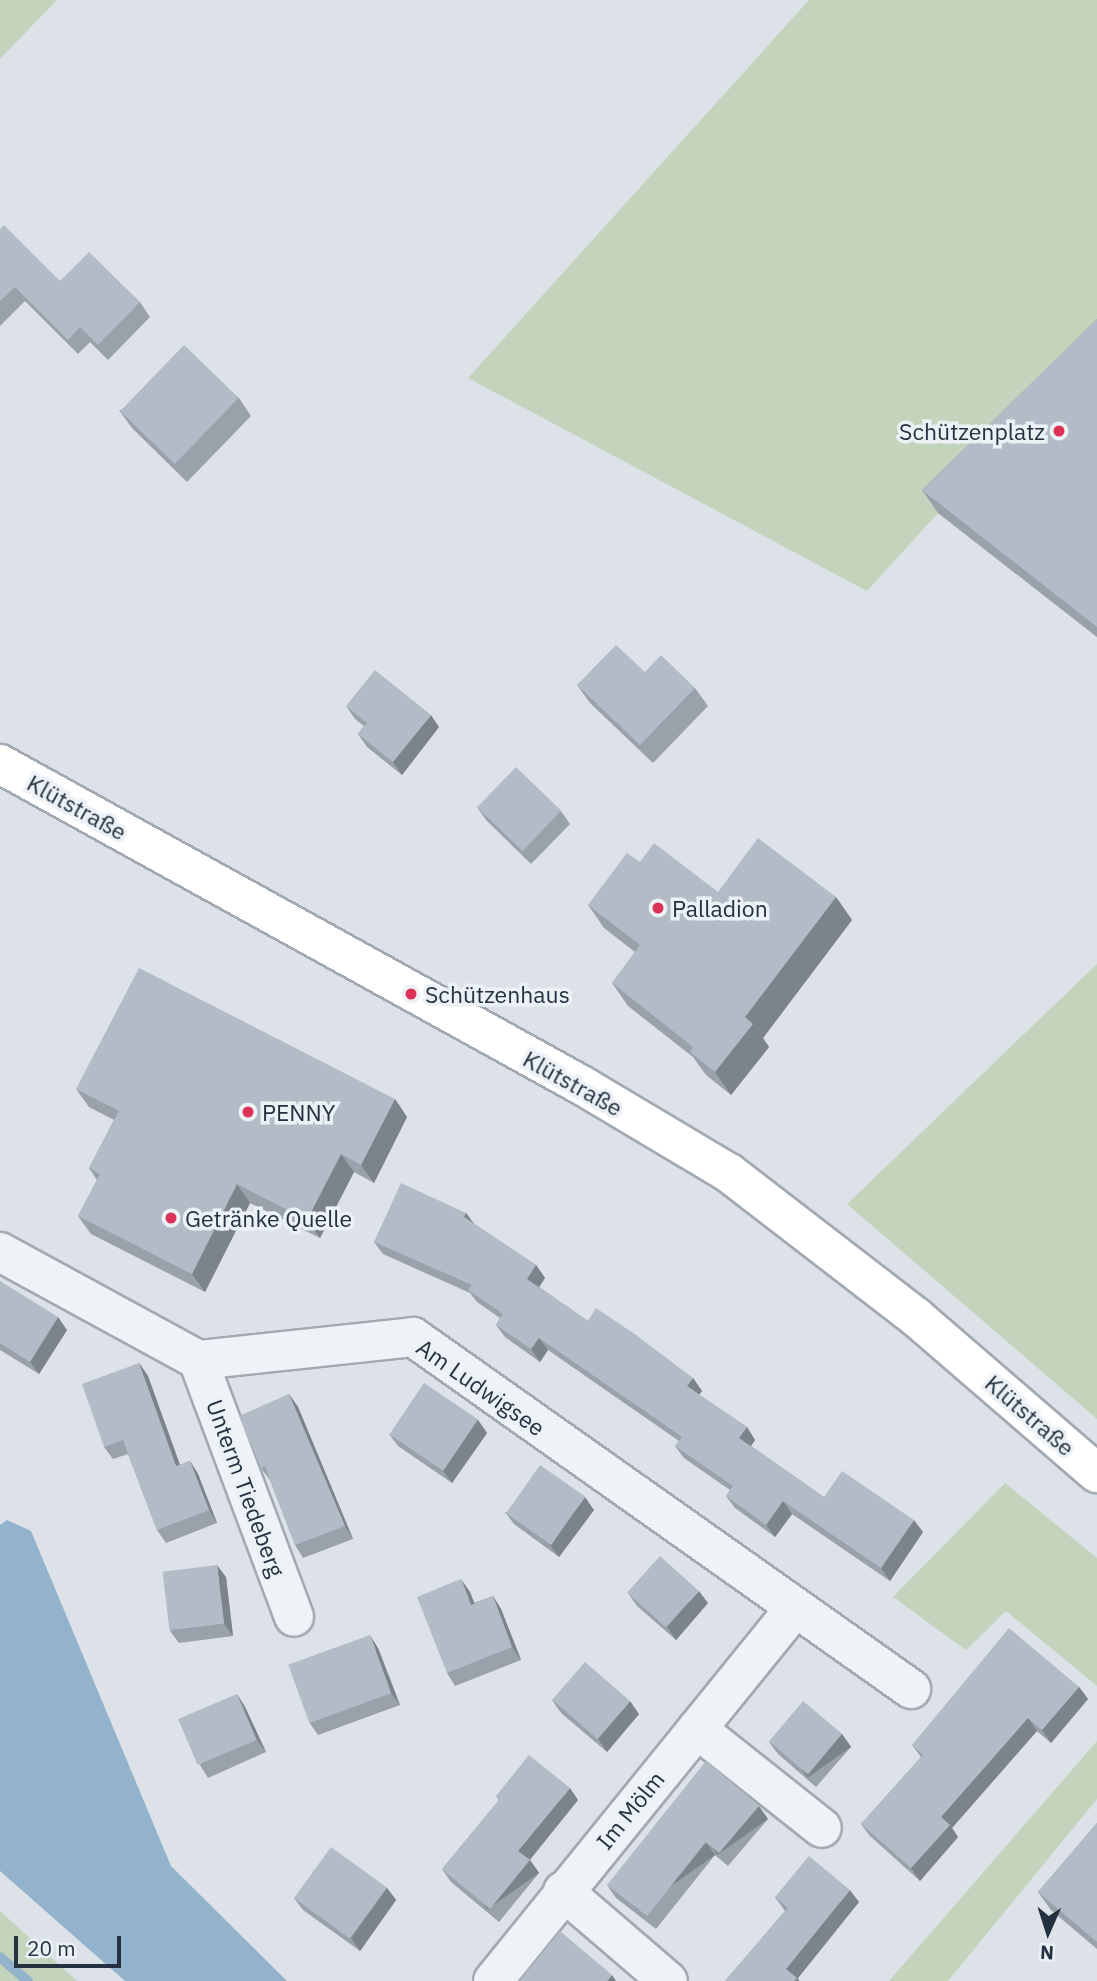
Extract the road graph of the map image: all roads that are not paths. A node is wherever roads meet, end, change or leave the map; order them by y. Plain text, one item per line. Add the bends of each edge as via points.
1 (0, 764) edge
2 (0, 1252) edge
3 (198, 1360) junction
4 (1097, 1473) edge
5 (794, 1609) junction
6 (294, 1617) dead end
7 (911, 1689) dead end
8 (697, 1728) junction
9 (822, 1828) dead end
10 (564, 1891) junction
11 (494, 1981) edge
12 (668, 1981) edge

1 - 4 main road, Klütstraße via 583,1086 729,1173 916,1317
2 - 3 street
3 - 5 street, Am Ludwigsee via 413,1337
3 - 6 street, Unterm Tiedeberg
5 - 7 street, Am Ludwigsee
5 - 8 street, Im Mölm
8 - 9 street
8 - 10 street, Im Mölm
10 - 11 street, Im Mölm
10 - 12 street

